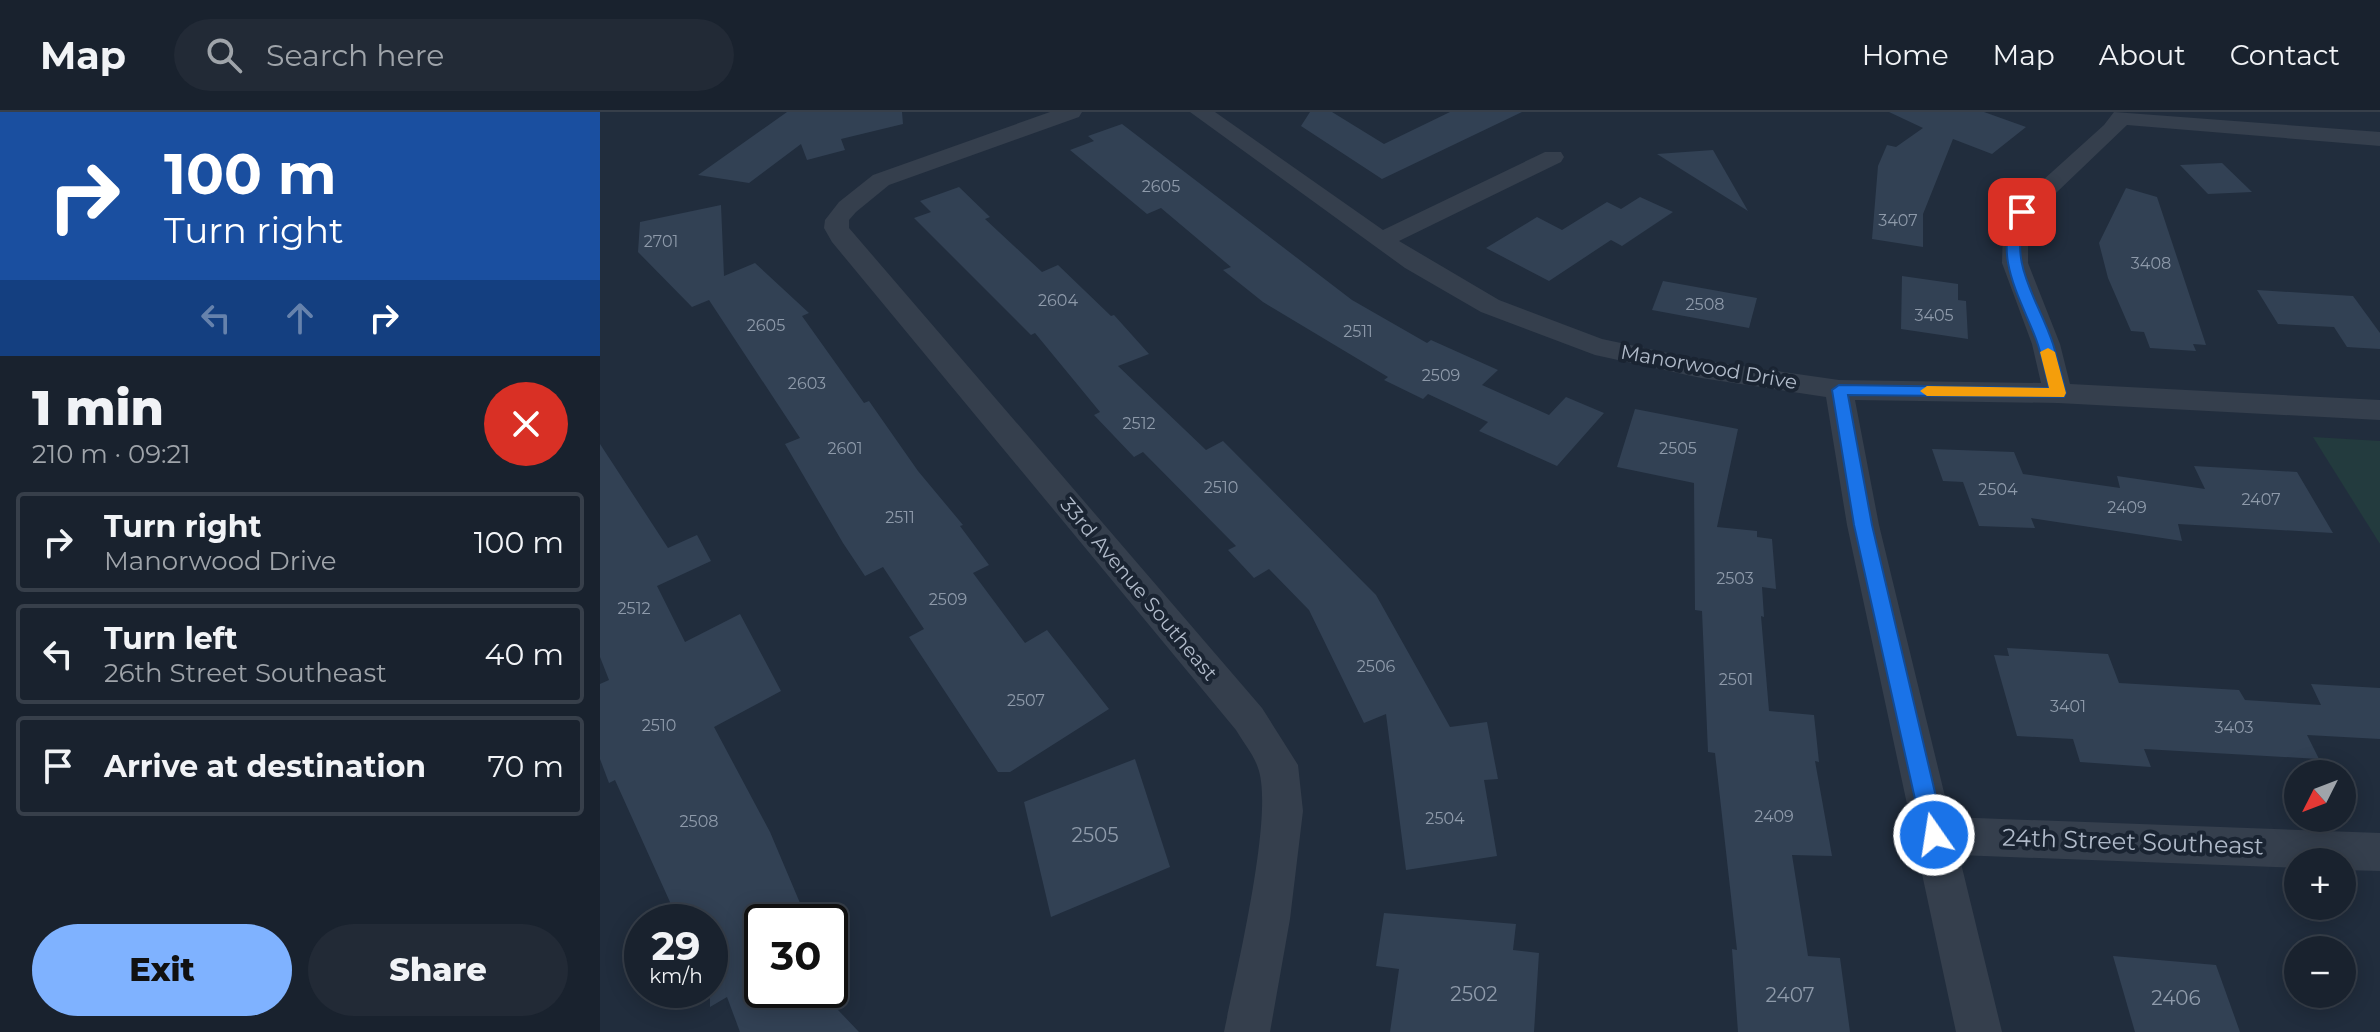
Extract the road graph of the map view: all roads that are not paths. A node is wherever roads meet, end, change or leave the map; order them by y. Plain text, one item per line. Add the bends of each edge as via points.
1 (1071, 112) edge
2 (1201, 112) edge
3 (2124, 115) edge
4 (2380, 139) edge
5 (1553, 157) dead end
6 (1381, 240) junction
7 (1839, 390) junction
8 (2058, 393) junction
9 (2380, 410) edge
10 (1934, 835) junction
11 (2380, 852) edge
12 (1247, 1032) edge
13 (1979, 1032) edge

1 - 12 street, 33rd Avenue Southeast via 881,180 847,208 836,225 1249,719 1278,765 1283,811
2 - 6 street, Manorwood Drive
3 - 4 street
3 - 8 street via 2039,194 2014,228 2019,280 2045,343
5 - 6 street
6 - 7 street, Manorwood Drive via 1490,306 1566,336 1676,365
7 - 8 street, Manorwood Drive
7 - 10 street via 1863,525
8 - 9 street, Manorwood Drive
10 - 11 street, 24th Street Southeast
10 - 13 street

